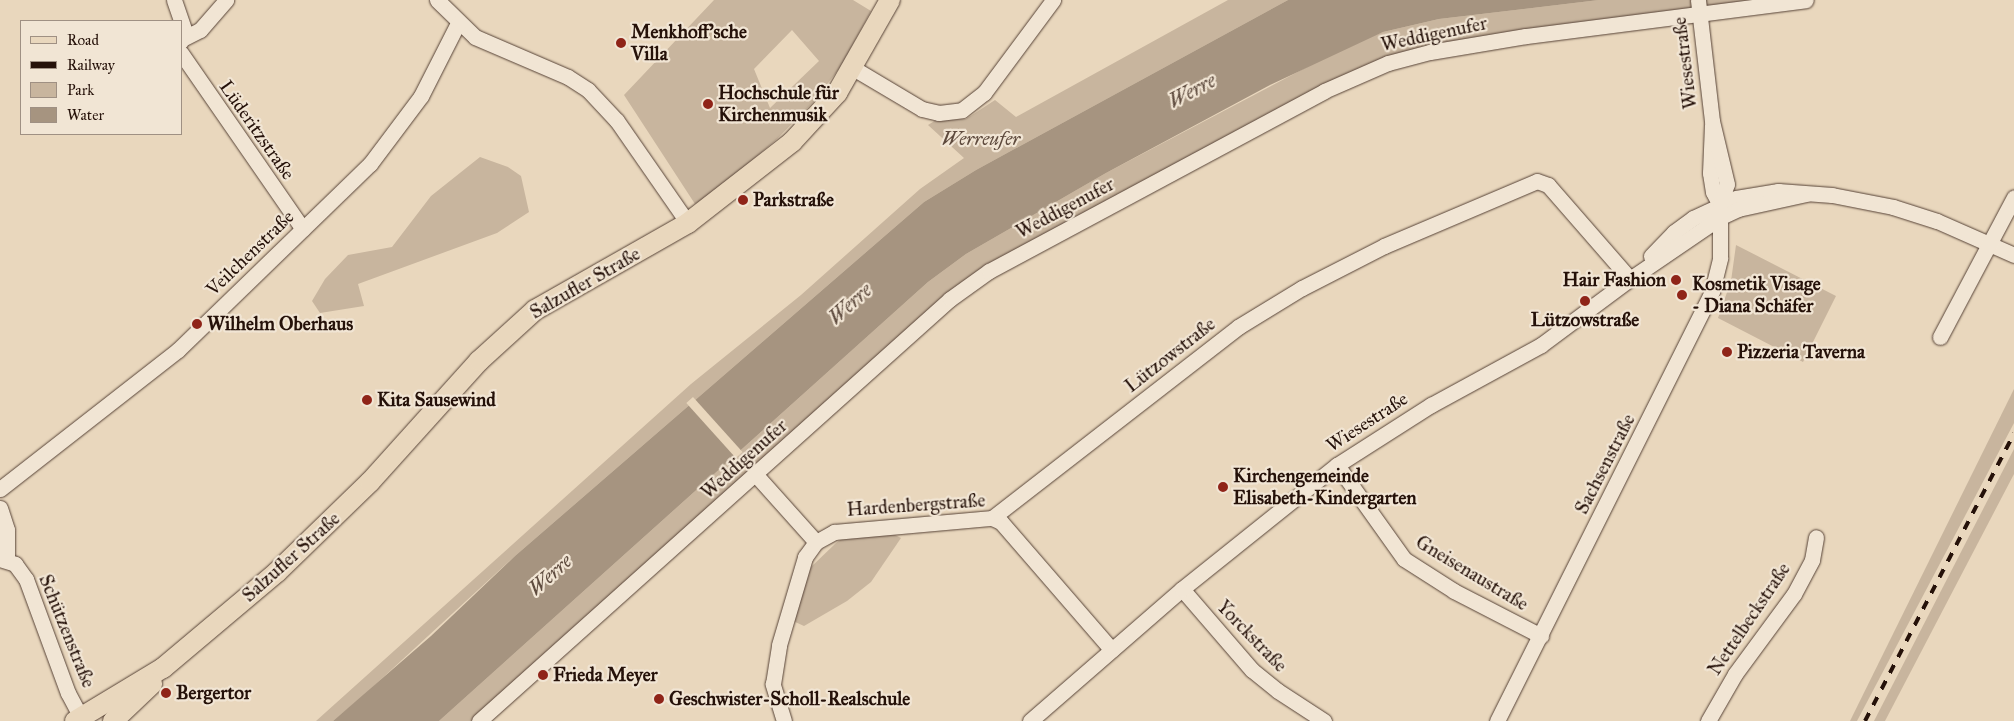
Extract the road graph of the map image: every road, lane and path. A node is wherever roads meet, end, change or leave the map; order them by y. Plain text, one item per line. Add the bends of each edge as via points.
1 (174, 0) edge
2 (226, 0) edge
3 (437, 0) edge
4 (890, 0) edge
5 (1053, 0) edge
6 (1806, 0) edge
7 (1699, 5) edge
8 (179, 20) edge
9 (458, 22) junction
10 (183, 39) edge
11 (182, 55) edge
12 (853, 68) junction
13 (2014, 198) edge
14 (1721, 211) junction
15 (688, 223) junction
16 (303, 229) junction
17 (1988, 244) junction
18 (2014, 255) edge
19 (1630, 278) junction
20 (1940, 337) dead end
21 (1337, 465) junction
22 (756, 475) junction
23 (0, 489) edge
24 (0, 508) edge
25 (992, 518) junction
26 (1816, 537) dead end
27 (816, 542) junction
28 (4, 559) edge
29 (1182, 589) junction
30 (1541, 636) junction
31 (1112, 650) junction
32 (163, 668) junction
33 (1314, 719) edge
34 (80, 720) edge
35 (114, 721) edge
36 (479, 721) edge
37 (784, 721) edge
38 (1030, 721) edge
39 (1498, 721) edge
40 (1708, 721) edge

1 - 8 street
2 - 10 street via 200,30
3 - 9 street
4 - 12 main road, Salzufler Straße
5 - 12 street via 984,93 962,110 939,113 922,109
6 - 7 street, Weddigenufer
7 - 14 street, Wiesestraße via 1712,121 1709,162 1713,192
7 - 22 street, Weddigenufer via 1594,26 1430,52 1369,70 1324,91 989,271 950,300
9 - 15 street via 498,49 568,77 588,90 617,121
9 - 16 street, Veilchenstraße via 421,96 396,132 370,164
11 - 16 street, Lüderitzstraße via 250,157
12 - 15 main road, Salzufler Straße via 837,93 792,142
13 - 17 street
14 - 17 street via 1806,194 1848,197 1937,221
14 - 19 street, Wiesestraße via 1674,232
14 - 30 street, Sachsenstraße via 1720,258 1702,317
15 - 32 main road, Salzufler Straße via 563,292 510,330 330,524
16 - 23 street, Veilchenstraße via 178,350
17 - 18 street
17 - 20 street
19 - 21 street, Wiesestraße via 1541,345 1430,405
19 - 25 street, Lützowstraße via 1548,185 1537,181 1384,246 1302,288 1238,327
21 - 29 street, Wiesestraße
21 - 30 street, Gneisenaustraße via 1404,559 1454,591
22 - 27 street
22 - 36 street, Weddigenufer
24 - 28 street via 8,530
25 - 27 street, Hardenbergstraße via 858,528 834,532
25 - 31 street, Hardenbergstraße via 1001,522
26 - 40 street, Nettelbeckstraße via 1812,560 1794,594 1735,674
27 - 37 street via 805,556 774,668 776,702
28 - 34 street, Schützenstraße via 26,579
29 - 31 street, Wiesestraße
29 - 33 street, Yorckstraße via 1252,670
30 - 39 street, Sachsenstraße
31 - 38 street, Wiesestraße
32 - 34 main road, Salzufler Straße
32 - 35 main road, Salzufler Straße via 147,690

